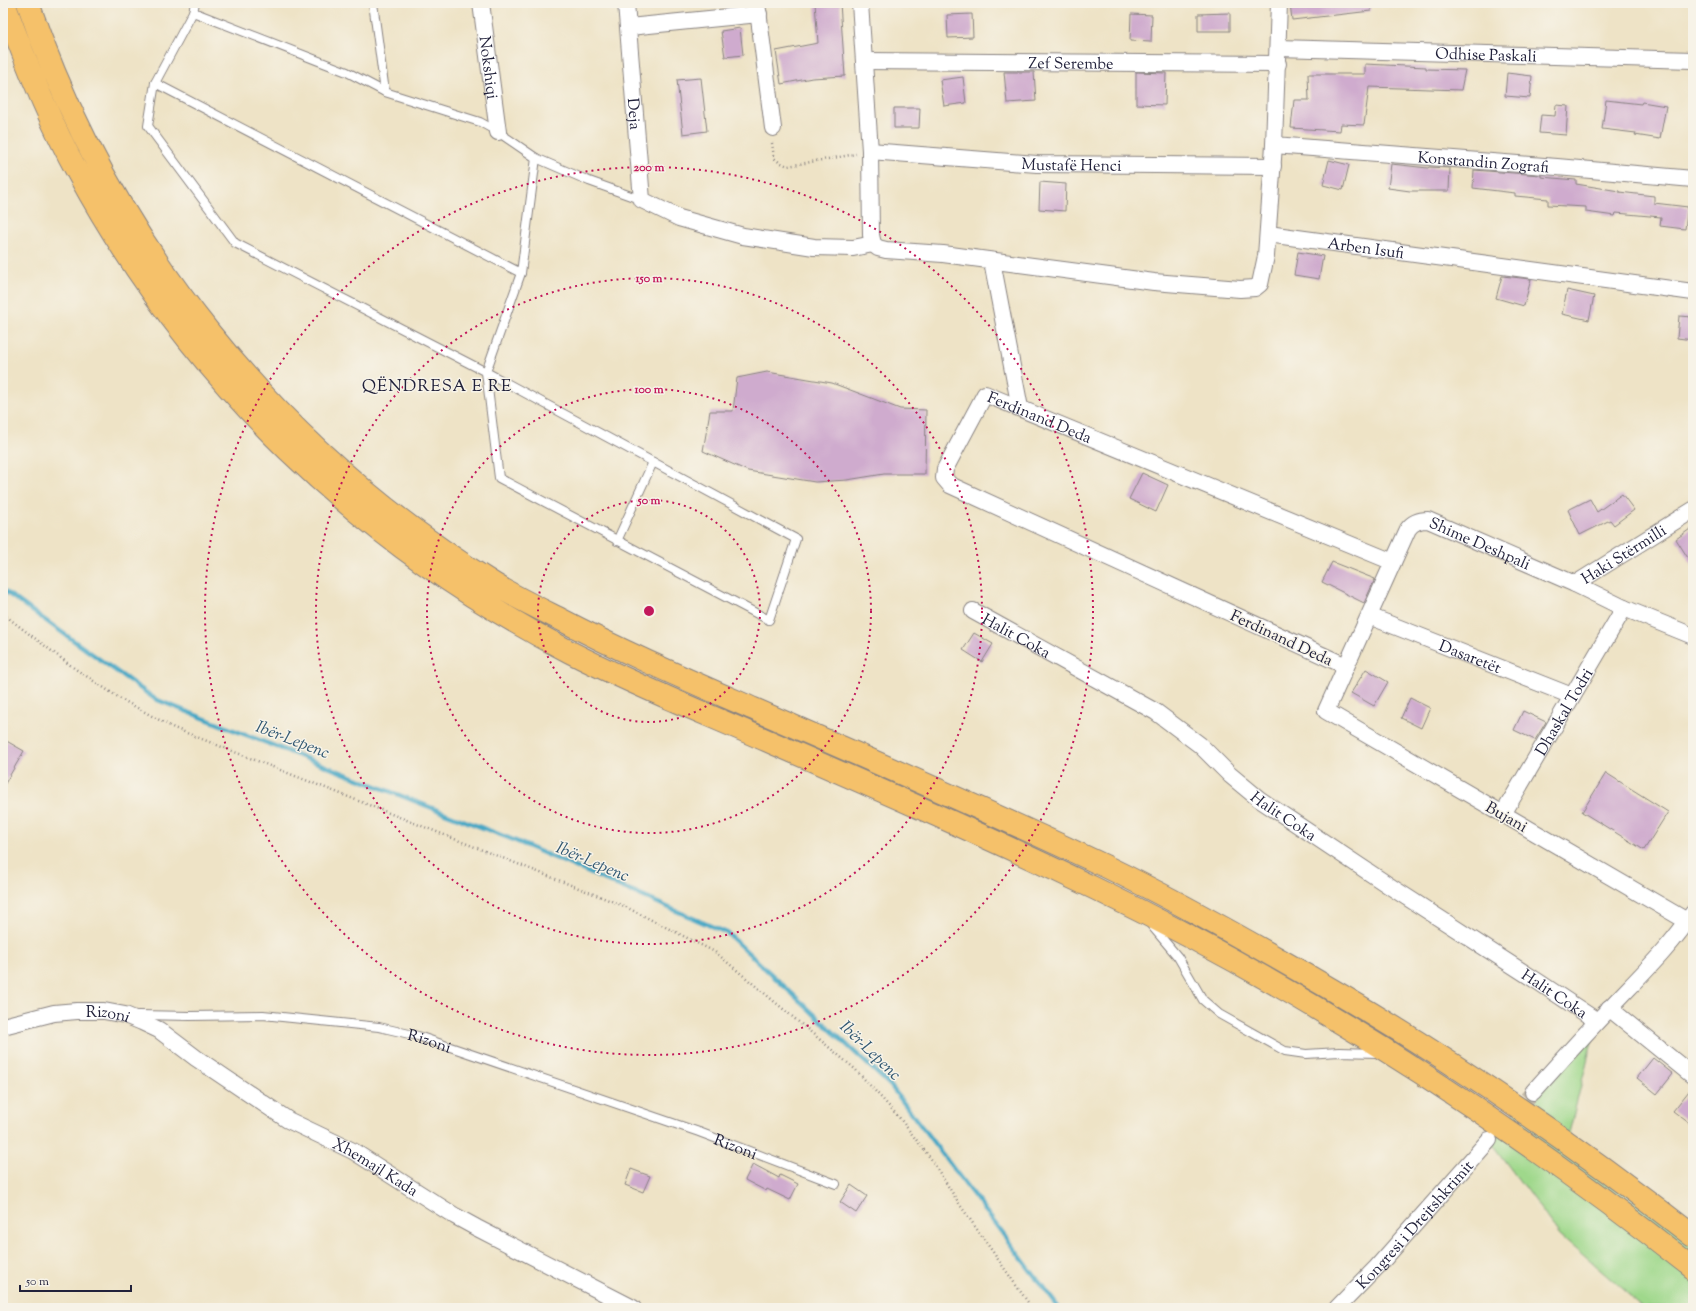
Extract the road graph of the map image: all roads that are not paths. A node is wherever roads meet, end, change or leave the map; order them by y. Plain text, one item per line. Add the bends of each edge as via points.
1 (4, 3) edge
2 (28, 3) edge
3 (195, 3) edge
4 (373, 3) edge
5 (481, 3) edge
6 (626, 3) edge
7 (860, 3) edge
8 (1279, 3) edge
9 (758, 8) edge
10 (193, 12) junction
11 (629, 28) junction
12 (1278, 56) junction
13 (1693, 60) edge
14 (864, 62) junction
15 (155, 83) junction
16 (385, 92) junction
17 (773, 128) road end
18 (498, 132) junction
19 (1274, 144) junction
20 (870, 151) junction
21 (536, 158) junction
22 (1273, 166) junction
23 (1693, 179) edge
24 (642, 200) junction
25 (1268, 234) junction
26 (873, 244) junction
27 (992, 261) junction
28 (521, 273) junction
29 (1693, 292) edge
30 (486, 372) junction
31 (1020, 408) junction
32 (653, 462) junction
33 (1693, 510) edge
34 (617, 541) junction
35 (1393, 562) junction
36 (1575, 584) junction
37 (1624, 608) junction
38 (973, 611) dead end
39 (1369, 616) junction
40 (1693, 635) edge
41 (1346, 666) junction
42 (1572, 696) junction
43 (1326, 712) joint
44 (1503, 814) junction
45 (1141, 912) junction
46 (1690, 917) edge
47 (1609, 1008) junction
48 (125, 1015) junction
49 (1596, 1022) junction
50 (3, 1026) edge
51 (1390, 1054) junction
52 (1693, 1076) edge
53 (1533, 1092) tunnel mouth
54 (1489, 1140) tunnel mouth
55 (836, 1184) dead end
56 (1693, 1236) edge
57 (1693, 1268) edge
58 (632, 1308) edge
59 (1337, 1308) edge

1 - 45 highway via 37,87 76,169 156,299 220,379 272,435 371,524 411,555 483,603 569,651 660,694 1001,844
2 - 56 highway via 56,78 94,159 174,287 237,366 288,420 356,484 421,536 497,586 620,650 1012,823 1111,869 1219,925 1324,984 1477,1079 1567,1141
3 - 10 lane
4 - 16 lane
5 - 18 street, Nokshiqi
6 - 11 street, Deja
7 - 14 street
8 - 12 street
9 - 11 street
9 - 17 street
10 - 15 lane
10 - 16 lane via 347,72
11 - 24 street, Deja
12 - 13 street, Odhise Paskali
12 - 14 street, Zef Serembe
12 - 19 street
14 - 20 street
15 - 28 lane
15 - 30 lane via 148,126 235,243
16 - 18 lane via 480,122
18 - 21 lane
19 - 22 street
19 - 23 street, Konstandin Zografi
20 - 22 street, Mustafë Henci via 1037,164
20 - 26 street
21 - 24 lane
21 - 28 lane
22 - 25 street
24 - 26 street via 679,218 743,236 814,247 853,248
25 - 27 street via 1260,284 1248,289 1154,282
25 - 29 street, Arben Isufi
26 - 27 street via 886,250
27 - 31 street
28 - 30 lane
30 - 32 lane
30 - 34 lane via 499,478
31 - 35 street, Ferdinand Deda
31 - 41 street, Ferdinand Deda via 985,394 945,470 946,482
32 - 34 lane
32 - 34 lane via 796,538 769,620
33 - 36 street, Haki Stërmilli
35 - 36 street, Shime Deshpali via 1411,524 1428,520
35 - 39 street, Shime Deshpali
36 - 37 street, Shime Deshpali
37 - 40 street, Shime Deshpali
37 - 42 street, Dhaskal Todri
38 - 49 street, Halit Coka via 1156,712 1200,745 1259,799
39 - 41 street, Shime Deshpali
39 - 42 street, Dasaretët
41 - 43 street, Shime Deshpali
42 - 44 street, Dhaskal Todri
43 - 44 street, Bujani
44 - 46 street, Bujani
45 - 51 highway via 1207,946
45 - 51 lane via 1178,957 1203,1000 1219,1014 1285,1051 1306,1054
46 - 47 street via 1642,975
47 - 49 street
47 - 52 street
48 - 50 street, Rizoni via 104,1011 54,1013
48 - 55 lane, Rizoni via 263,1015 379,1027 418,1036 699,1132
48 - 58 street, Xhemajl Kada via 159,1030 288,1120 353,1151 455,1216
49 - 53 street
51 - 57 highway via 1511,1133
54 - 59 street, Kongresi i Drejtshkrimit via 1376,1268

